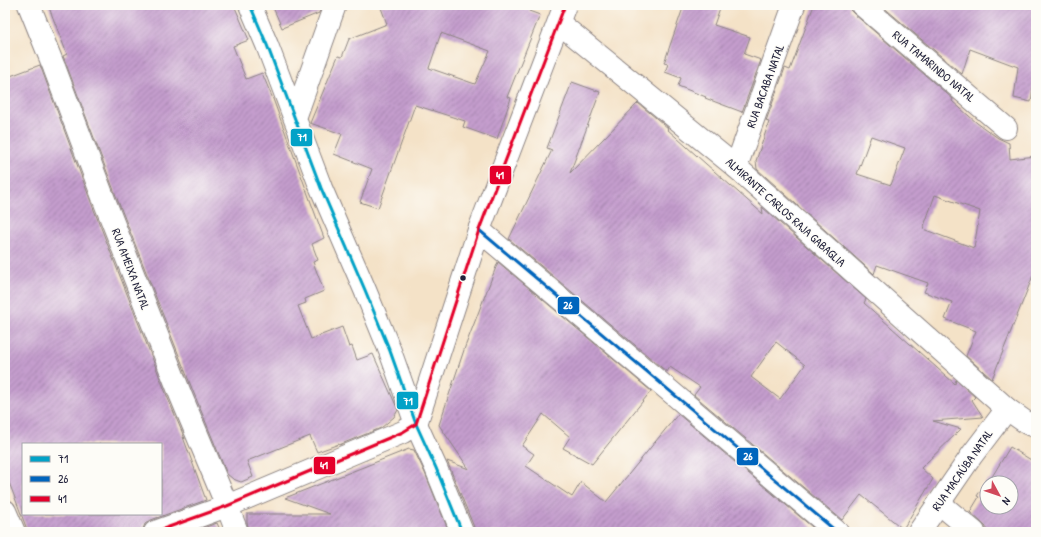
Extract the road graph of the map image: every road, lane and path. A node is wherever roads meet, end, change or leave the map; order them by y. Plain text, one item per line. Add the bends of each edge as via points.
1 (29, 5) edge
2 (250, 5) edge
3 (335, 5) edge
4 (794, 5) edge
5 (862, 5) edge
6 (562, 14) edge
7 (295, 118) junction
8 (1006, 128) dead end
9 (736, 167) junction
10 (479, 230) junction
11 (1007, 409) junction
12 (416, 424) junction
13 (1036, 426) edge
14 (939, 503) junction
15 (227, 506) junction
16 (5, 511) edge
17 (14, 532) edge
18 (156, 532) edge
19 (237, 532) edge
20 (462, 532) edge
21 (837, 532) edge
22 (919, 532) edge
23 (974, 532) edge

1 - 15 street, RUA AMEIXA NATAL via 181,396
2 - 7 street
3 - 7 street
4 - 9 street, RUA BACABA NATAL
5 - 8 street, RUA TAMARINDO NATAL
6 - 9 street, ALMIRANTE CARLOS RAJA GABAGLIA
6 - 10 street
7 - 12 street
9 - 11 street, ALMIRANTE CARLOS RAJA GABAGLIA
10 - 12 street
10 - 21 street
11 - 13 street, ALMIRANTE CARLOS RAJA GABAGLIA
11 - 14 street, RUA MACAÚBA NATAL
12 - 15 street via 403,432
12 - 20 street
14 - 22 street, RUA MACAÚBA NATAL
14 - 23 street
15 - 18 street
15 - 19 street, RUA AMEIXA NATAL
16 - 17 street

